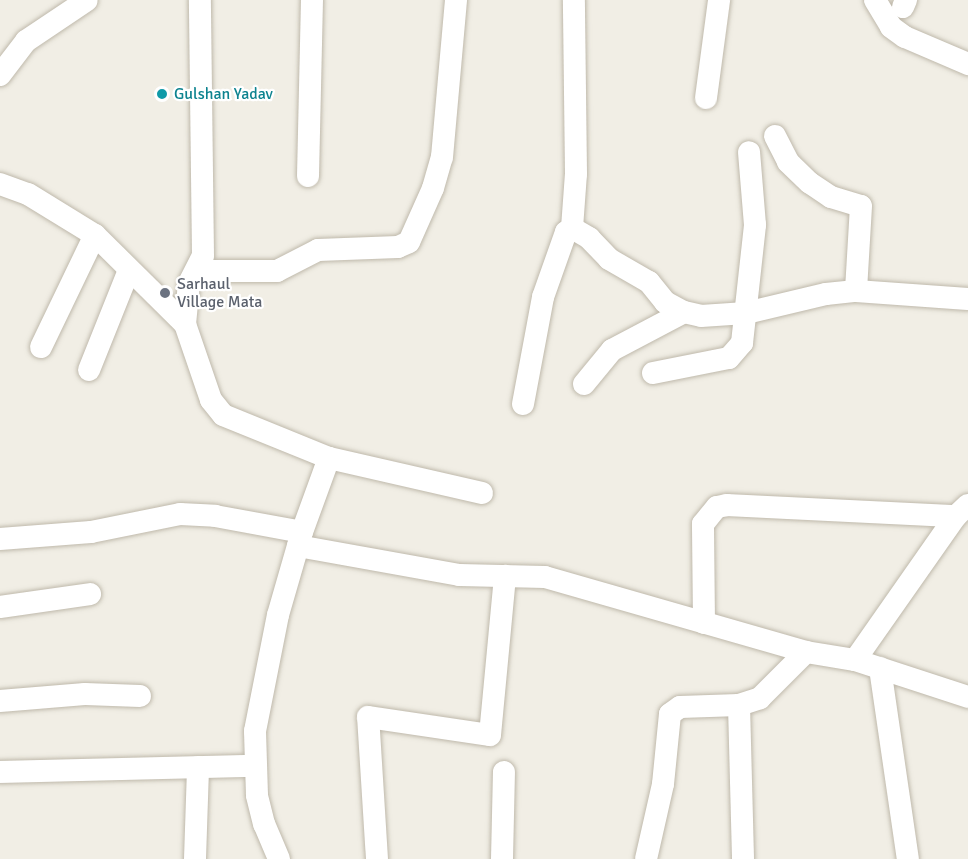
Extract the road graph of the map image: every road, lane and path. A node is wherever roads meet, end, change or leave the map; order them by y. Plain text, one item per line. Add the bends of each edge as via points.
1 (87, 0) edge
2 (200, 0) edge
3 (312, 0) edge
4 (456, 0) edge
5 (574, 0) edge
6 (719, 0) edge
7 (875, 0) edge
8 (968, 64) edge
9 (0, 75) edge
10 (706, 98) dead end
11 (775, 136) dead end
12 (749, 152) dead end
13 (308, 176) dead end
14 (0, 184) edge
15 (572, 228) junction
16 (95, 235) junction
17 (129, 270) junction
18 (196, 271) junction
19 (856, 291) junction
20 (968, 299) edge
21 (684, 312) junction
22 (746, 314) junction
23 (185, 324) junction
24 (41, 347) dead end
25 (89, 370) dead end
26 (653, 373) dead end
27 (585, 384) dead end
28 (523, 404) dead end
29 (329, 458) junction
30 (482, 493) dead end
31 (962, 511) edge
32 (0, 539) edge
33 (300, 539) junction
34 (505, 576) junction
35 (90, 594) dead end
36 (0, 607) edge
37 (704, 623) junction
38 (806, 652) junction
39 (855, 660) junction
40 (880, 669) junction
41 (140, 696) dead end
42 (968, 697) edge
43 (0, 701) edge
44 (739, 705) junction
45 (254, 766) junction
46 (198, 767) junction
47 (0, 772) edge
48 (504, 772) dead end
49 (195, 859) edge
50 (279, 859) edge
51 (377, 859) edge
52 (502, 859) edge
53 (646, 859) edge
54 (743, 859) edge
55 (908, 859) edge

1 - 9 street via 26,41
2 - 18 street via 204,226 203,256
3 - 13 street
4 - 18 street via 442,157 409,242 398,247 318,250 277,271
5 - 15 street via 576,174
6 - 10 street
7 - 8 street via 891,27 904,37
11 - 19 street via 788,162 810,183 831,197 861,206
12 - 22 street via 755,225
14 - 16 street via 28,194
15 - 21 street via 589,238 609,259 644,278 665,302
15 - 28 street via 566,232 543,297
16 - 17 street
16 - 24 street
17 - 23 street
17 - 25 street
18 - 23 street via 189,283
19 - 20 street
19 - 22 street via 826,294
21 - 22 street via 701,316
21 - 27 street via 612,350
22 - 26 street via 742,343 734,356
23 - 29 street via 211,400 223,415
29 - 30 street
29 - 33 street
31 - 37 street via 717,507 703,524
31 - 39 street
32 - 33 street via 92,532 180,514 215,516
33 - 34 street via 459,575
33 - 45 street via 278,615 255,731
34 - 37 street via 545,577
34 - 51 street via 490,735 368,717
35 - 36 street
37 - 38 street
38 - 39 street
38 - 44 street via 760,698
39 - 40 street
40 - 42 street
40 - 55 street
41 - 43 street via 85,694
44 - 53 street via 680,708 670,714 663,784
44 - 54 street
45 - 46 street
45 - 50 street via 264,824
46 - 47 street
46 - 49 street
48 - 52 street

